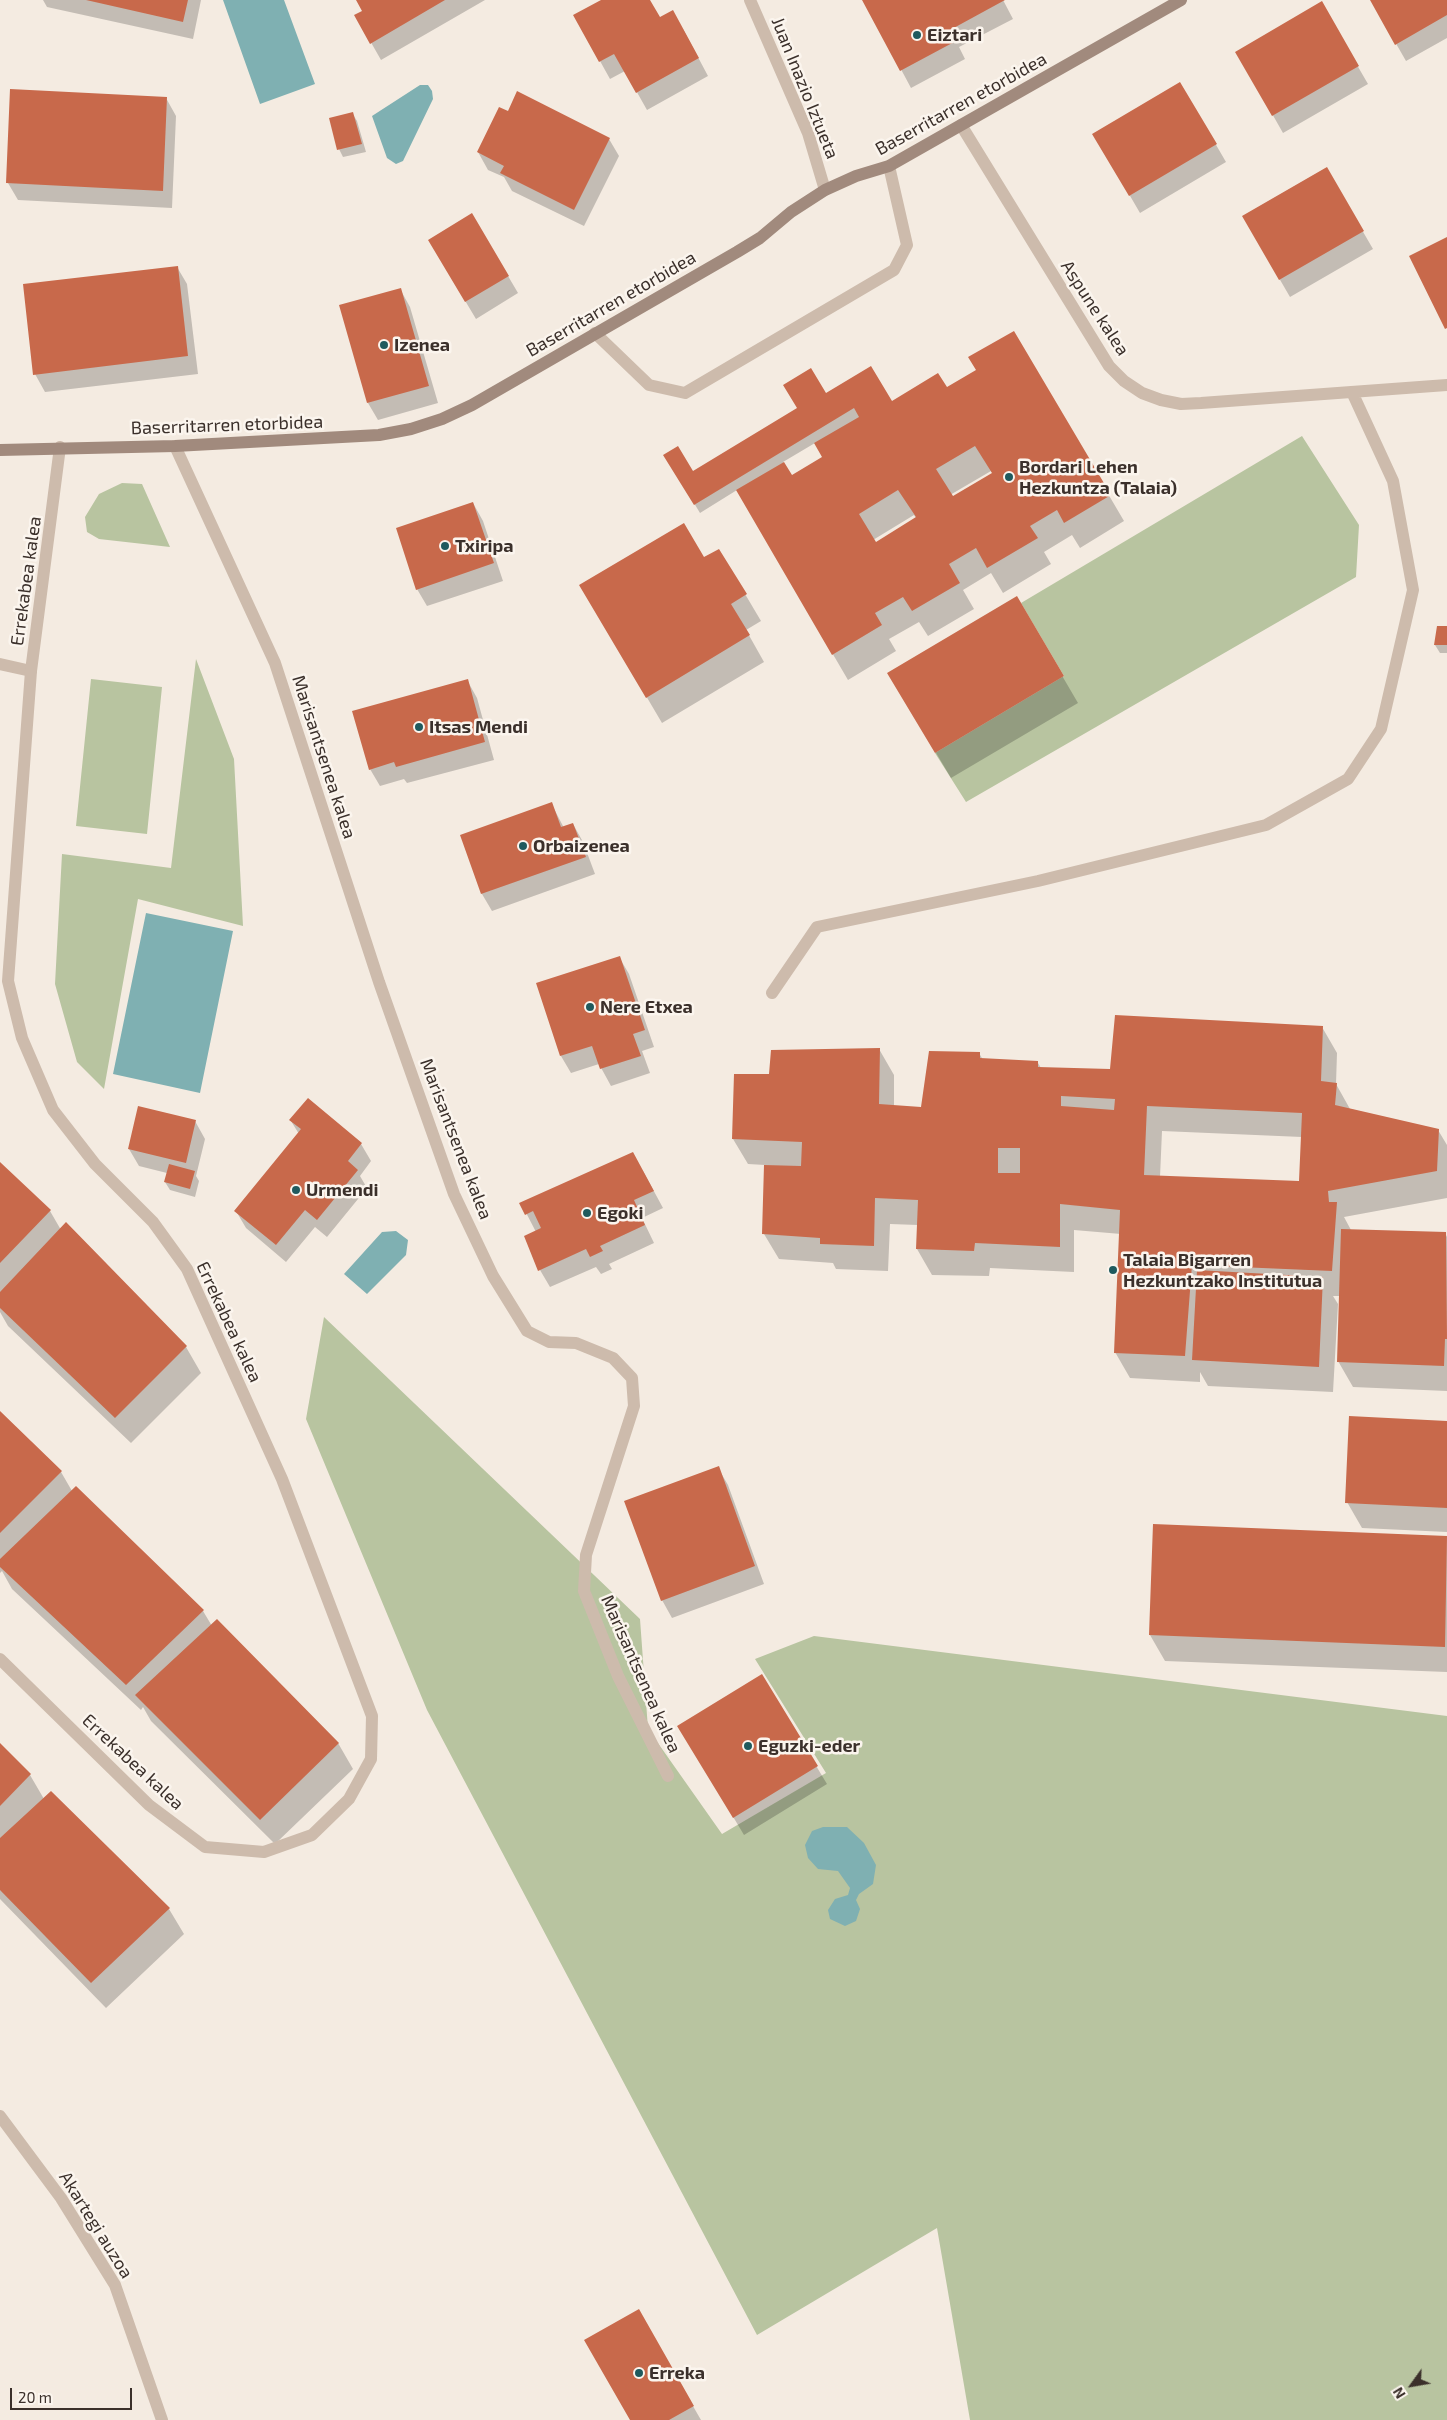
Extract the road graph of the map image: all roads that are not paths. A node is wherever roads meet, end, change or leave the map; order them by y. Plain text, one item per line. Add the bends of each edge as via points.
1 (750, 0) edge
2 (1181, 0) edge
3 (961, 125) junction
4 (889, 166) junction
5 (825, 190) junction
6 (595, 333) junction
7 (1447, 385) edge
8 (1352, 392) junction
9 (175, 446) junction
10 (60, 447) junction
11 (0, 450) edge
12 (0, 664) edge
13 (31, 671) junction
14 (772, 993) dead end
15 (0, 1659) edge
16 (668, 1776) dead end
17 (0, 2116) edge
18 (162, 2420) edge

1 - 5 street, Juan Inazio Iztueta via 808,132
2 - 3 street, Baserritarren etorbidea
3 - 4 street, Baserritarren etorbidea
3 - 8 street, Aspune kalea via 1110,366 1142,393 1180,404
4 - 5 street, Baserritarren etorbidea
4 - 6 street via 907,245 894,270 686,392 650,385
5 - 6 street, Baserritarren etorbidea via 790,212 760,238
6 - 9 street, Baserritarren etorbidea via 472,405 411,429 371,436
7 - 8 street, Aspune kalea
8 - 14 street via 1393,481 1413,590 1381,729 1348,779 1266,825 1038,881 817,927
9 - 10 street, Baserritarren etorbidea
9 - 16 street, Marisantsenea kalea via 275,663 379,982 450,1185 490,1268 527,1331 549,1342 576,1343 613,1358 632,1378 634,1406 586,1555 584,1590 618,1676
10 - 11 street, Baserritarren etorbidea
10 - 13 street, Errekabea kalea
12 - 13 street
13 - 15 street, Errekabea kalea via 8,981 22,1038 53,1110 94,1164 153,1222 187,1269 282,1479 372,1716 371,1759 349,1798 312,1834 264,1852 205,1847 149,1805
17 - 18 street, Akartegi auzoa via 61,2198 115,2285

